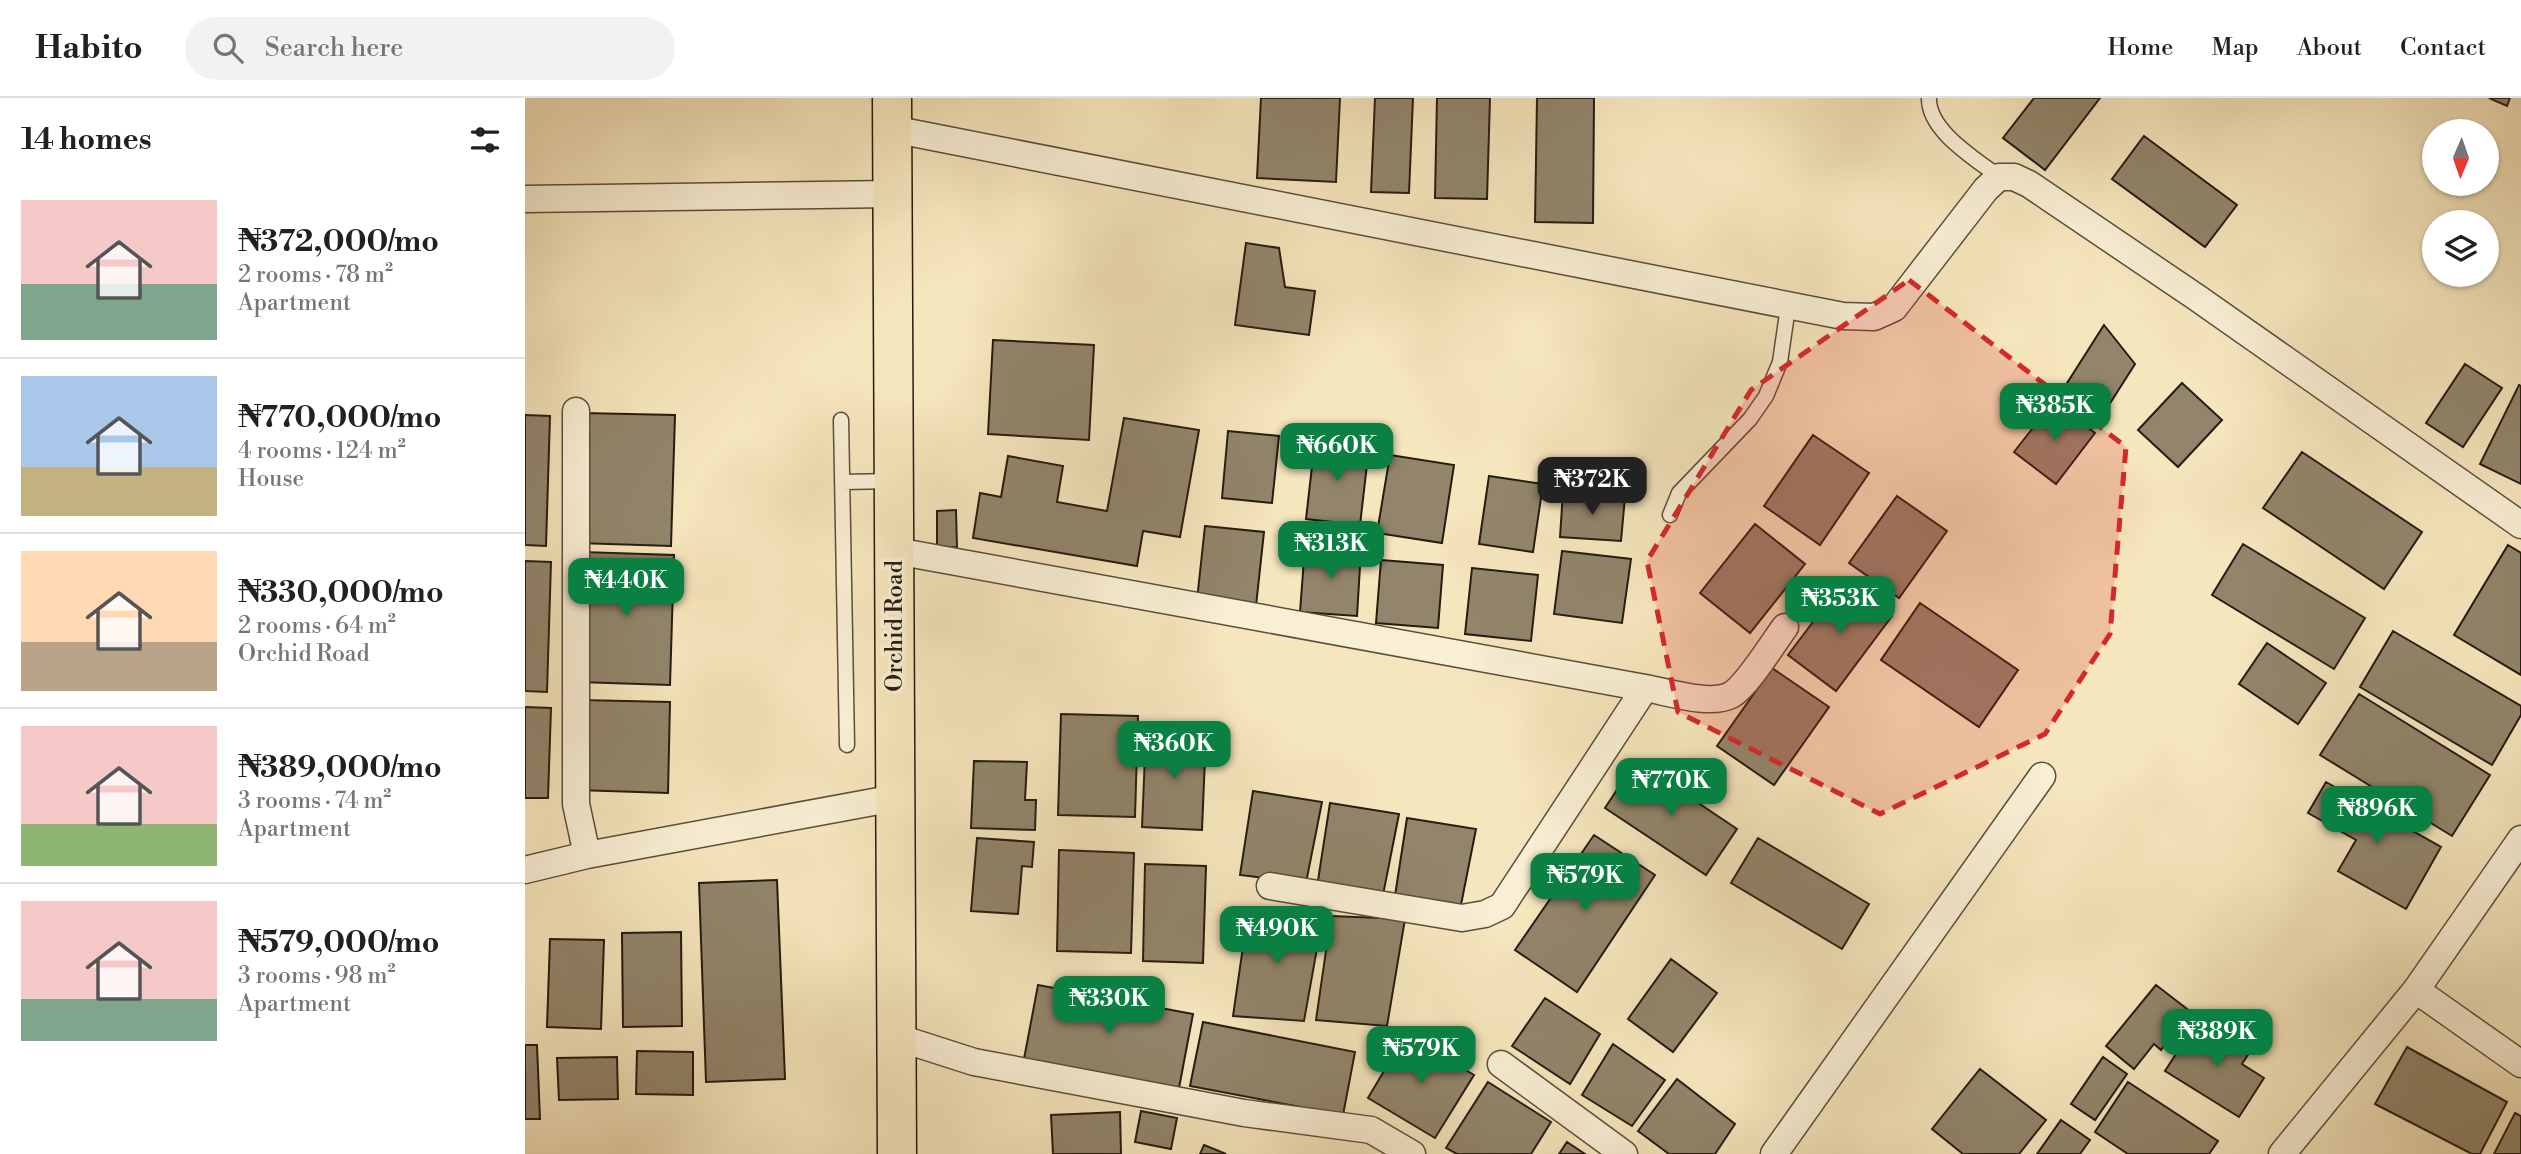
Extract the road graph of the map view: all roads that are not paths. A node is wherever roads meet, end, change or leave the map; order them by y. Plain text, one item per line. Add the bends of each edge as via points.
1 (1929, 98) edge
2 (892, 114) edge
3 (1999, 177) junction
4 (893, 194) junction
5 (525, 199) edge
6 (1788, 307) junction
7 (576, 411) dead end
8 (841, 420) dead end
9 (895, 481) junction
10 (842, 482) junction
11 (1670, 515) dead end
12 (2521, 525) edge
13 (896, 551) junction
14 (1784, 627) dead end
15 (1646, 688) junction
16 (847, 745) dead end
17 (2042, 776) dead end
18 (895, 799) junction
19 (2521, 839) edge
20 (587, 855) junction
21 (525, 870) edge
22 (1270, 886) dead end
23 (2416, 990) junction
24 (896, 1037) junction
25 (1501, 1064) dead end
26 (2521, 1064) edge
27 (897, 1154) edge
28 (1412, 1154) edge
29 (1624, 1154) edge
30 (1774, 1154) edge
31 (2282, 1154) edge

1 - 3 lane via 1940,127
2 - 4 main road, Orchid Road
2 - 6 street
3 - 6 street via 1894,308 1874,317 1853,317
3 - 12 street via 2029,184
4 - 5 street
4 - 9 main road, Orchid Road
6 - 11 lane via 1780,362 1766,396 1679,493
7 - 20 street via 576,804
8 - 10 lane
9 - 10 lane
9 - 13 main road, Orchid Road
10 - 16 lane
13 - 15 street
13 - 18 main road, Orchid Road
14 - 15 street via 1731,695 1706,700
15 - 22 street via 1501,906 1462,918
17 - 30 street
18 - 20 street
18 - 24 main road, Orchid Road
19 - 23 street
20 - 21 street
23 - 26 street
23 - 31 street
24 - 27 main road, Orchid Road
24 - 28 street via 974,1062 1244,1113 1371,1130
25 - 29 street

